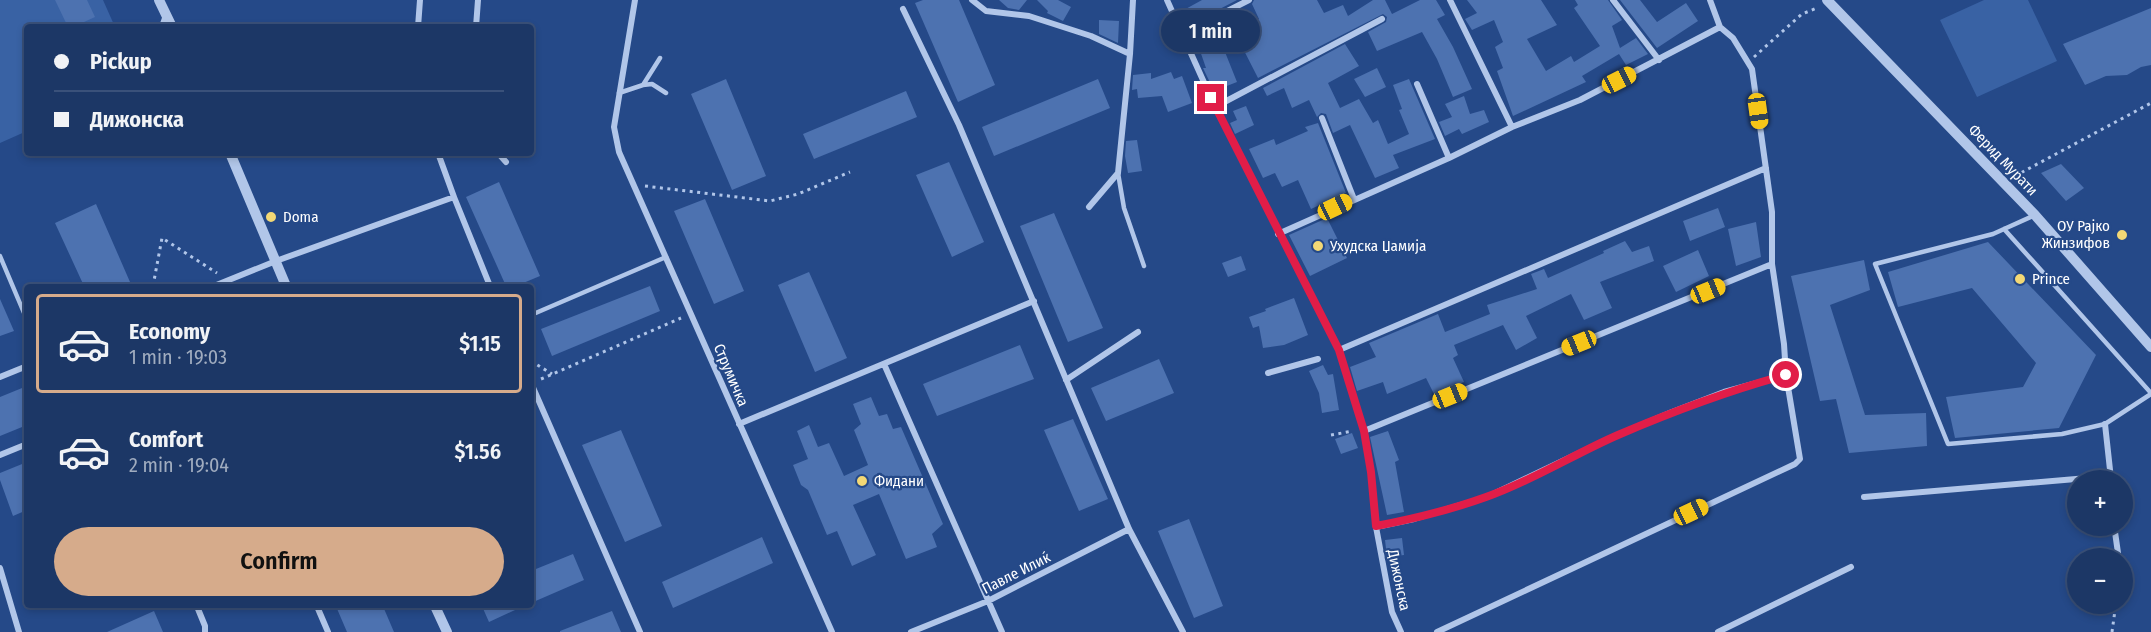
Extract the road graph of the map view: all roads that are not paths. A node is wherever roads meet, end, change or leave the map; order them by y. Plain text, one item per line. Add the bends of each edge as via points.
1 (159, 0) edge
2 (420, 0) edge
3 (478, 0) edge
4 (635, 0) edge
5 (972, 0) edge
6 (1132, 0) edge
7 (1167, 0) edge
8 (1249, 0) edge
9 (1450, 0) edge
10 (1613, 0) edge
11 (1710, 0) edge
12 (1828, 1) edge
13 (903, 9) dead end
14 (166, 14) junction
15 (1382, 20) dead end
16 (162, 24) edge
17 (171, 24) edge
18 (418, 24) edge
19 (476, 24) edge
20 (1720, 27) junction
21 (1182, 34) junction
22 (1130, 54) junction
23 (660, 58) dead end
24 (1659, 60) junction
25 (1417, 84) dead end
26 (643, 86) junction
27 (618, 93) junction
28 (666, 93) dead end
29 (1215, 107) junction
30 (1322, 118) dead end
31 (1512, 127) junction
32 (231, 156) edge
33 (439, 156) edge
34 (501, 156) edge
35 (1449, 158) junction
36 (506, 162) dead end
37 (1766, 168) junction
38 (1118, 173) junction
39 (454, 198) junction
40 (1354, 199) junction
41 (1089, 207) dead end
42 (2035, 215) junction
43 (2004, 229) junction
44 (1278, 234) junction
45 (0, 256) edge
46 (667, 256) junction
47 (276, 261) junction
48 (1772, 264) junction
49 (1144, 266) dead end
50 (219, 284) edge
51 (285, 284) edge
52 (489, 284) edge
53 (1034, 301) junction
54 (24, 313) edge
55 (534, 314) edge
56 (1138, 332) dead end
57 (2151, 345) edge
58 (1339, 350) junction
59 (1318, 359) dead end
60 (884, 364) junction
61 (24, 367) edge
62 (1268, 373) dead end
63 (1786, 375) junction
64 (0, 377) edge
65 (1066, 380) junction
66 (534, 390) edge
67 (2151, 394) edge
68 (739, 424) junction
69 (2105, 424) junction
70 (1364, 431) junction
71 (24, 445) edge
72 (0, 455) edge
73 (2110, 470) edge
74 (2067, 481) edge
75 (1864, 496) dead end
76 (1376, 526) junction
77 (1130, 529) junction
78 (1851, 567) dead end
79 (0, 568) edge
80 (988, 601) junction
81 (198, 608) edge
82 (318, 608) edge
83 (436, 608) edge
84 (19, 632) edge
85 (205, 632) edge
86 (328, 632) edge
87 (447, 632) edge
88 (640, 632) edge
89 (832, 632) edge
90 (912, 632) edge
91 (1002, 632) edge
92 (1183, 632) edge
93 (1401, 632) edge
94 (1437, 632) edge
95 (1718, 632) edge

1 - 14 street
2 - 18 street
3 - 19 street
4 - 27 street, Струмичка
5 - 22 street via 986,11 1029,16 1091,36
6 - 22 street
7 - 21 street, Дижонска
8 - 21 street
9 - 31 street
10 - 24 street
11 - 20 street
12 - 42 street, Ферид Мурати
13 - 53 street via 959,125
14 - 16 lane
14 - 17 street
15 - 29 street
20 - 24 street
20 - 37 street via 1733,38 1752,69
21 - 29 street, Дижонска
22 - 38 street
23 - 26 lane
24 - 31 street via 1580,100
25 - 35 street
26 - 27 lane
26 - 28 lane via 652,84
27 - 46 street, Струмичка via 614,127 619,152
29 - 44 street, Дижонска
30 - 40 street
31 - 35 street
32 - 47 street
33 - 39 street
34 - 36 street
35 - 40 street
37 - 48 street via 1772,212
37 - 58 street
38 - 41 street
38 - 49 lane via 1124,208
39 - 47 street
39 - 52 street
40 - 44 street
42 - 43 lane
42 - 57 street, Ферид Мурати
43 - 67 lane
43 - 69 lane via 1875,264 1948,444 2062,434
44 - 58 street, Дижонска
45 - 54 lane
46 - 55 lane
46 - 68 street, Струмичка
47 - 50 street
47 - 51 street
48 - 63 street
48 - 70 street
53 - 60 street
53 - 65 street
56 - 65 street
58 - 70 street, Дижонска
59 - 62 street
60 - 68 street
60 - 80 street
61 - 64 street
63 - 76 street via 1724,392 1653,420 1487,497
63 - 94 street via 1800,459
65 - 77 street
66 - 88 street
67 - 69 lane
68 - 89 street, Струмичка
69 - 73 street
70 - 76 street, Дижонска
71 - 72 street
74 - 75 street
76 - 93 street, Дижонска via 1392,612
77 - 80 street, Павле Илиќ
77 - 92 street
78 - 95 street
79 - 84 street
80 - 90 street, Павле Илиќ
80 - 91 street
81 - 85 street
82 - 86 street
83 - 87 street

